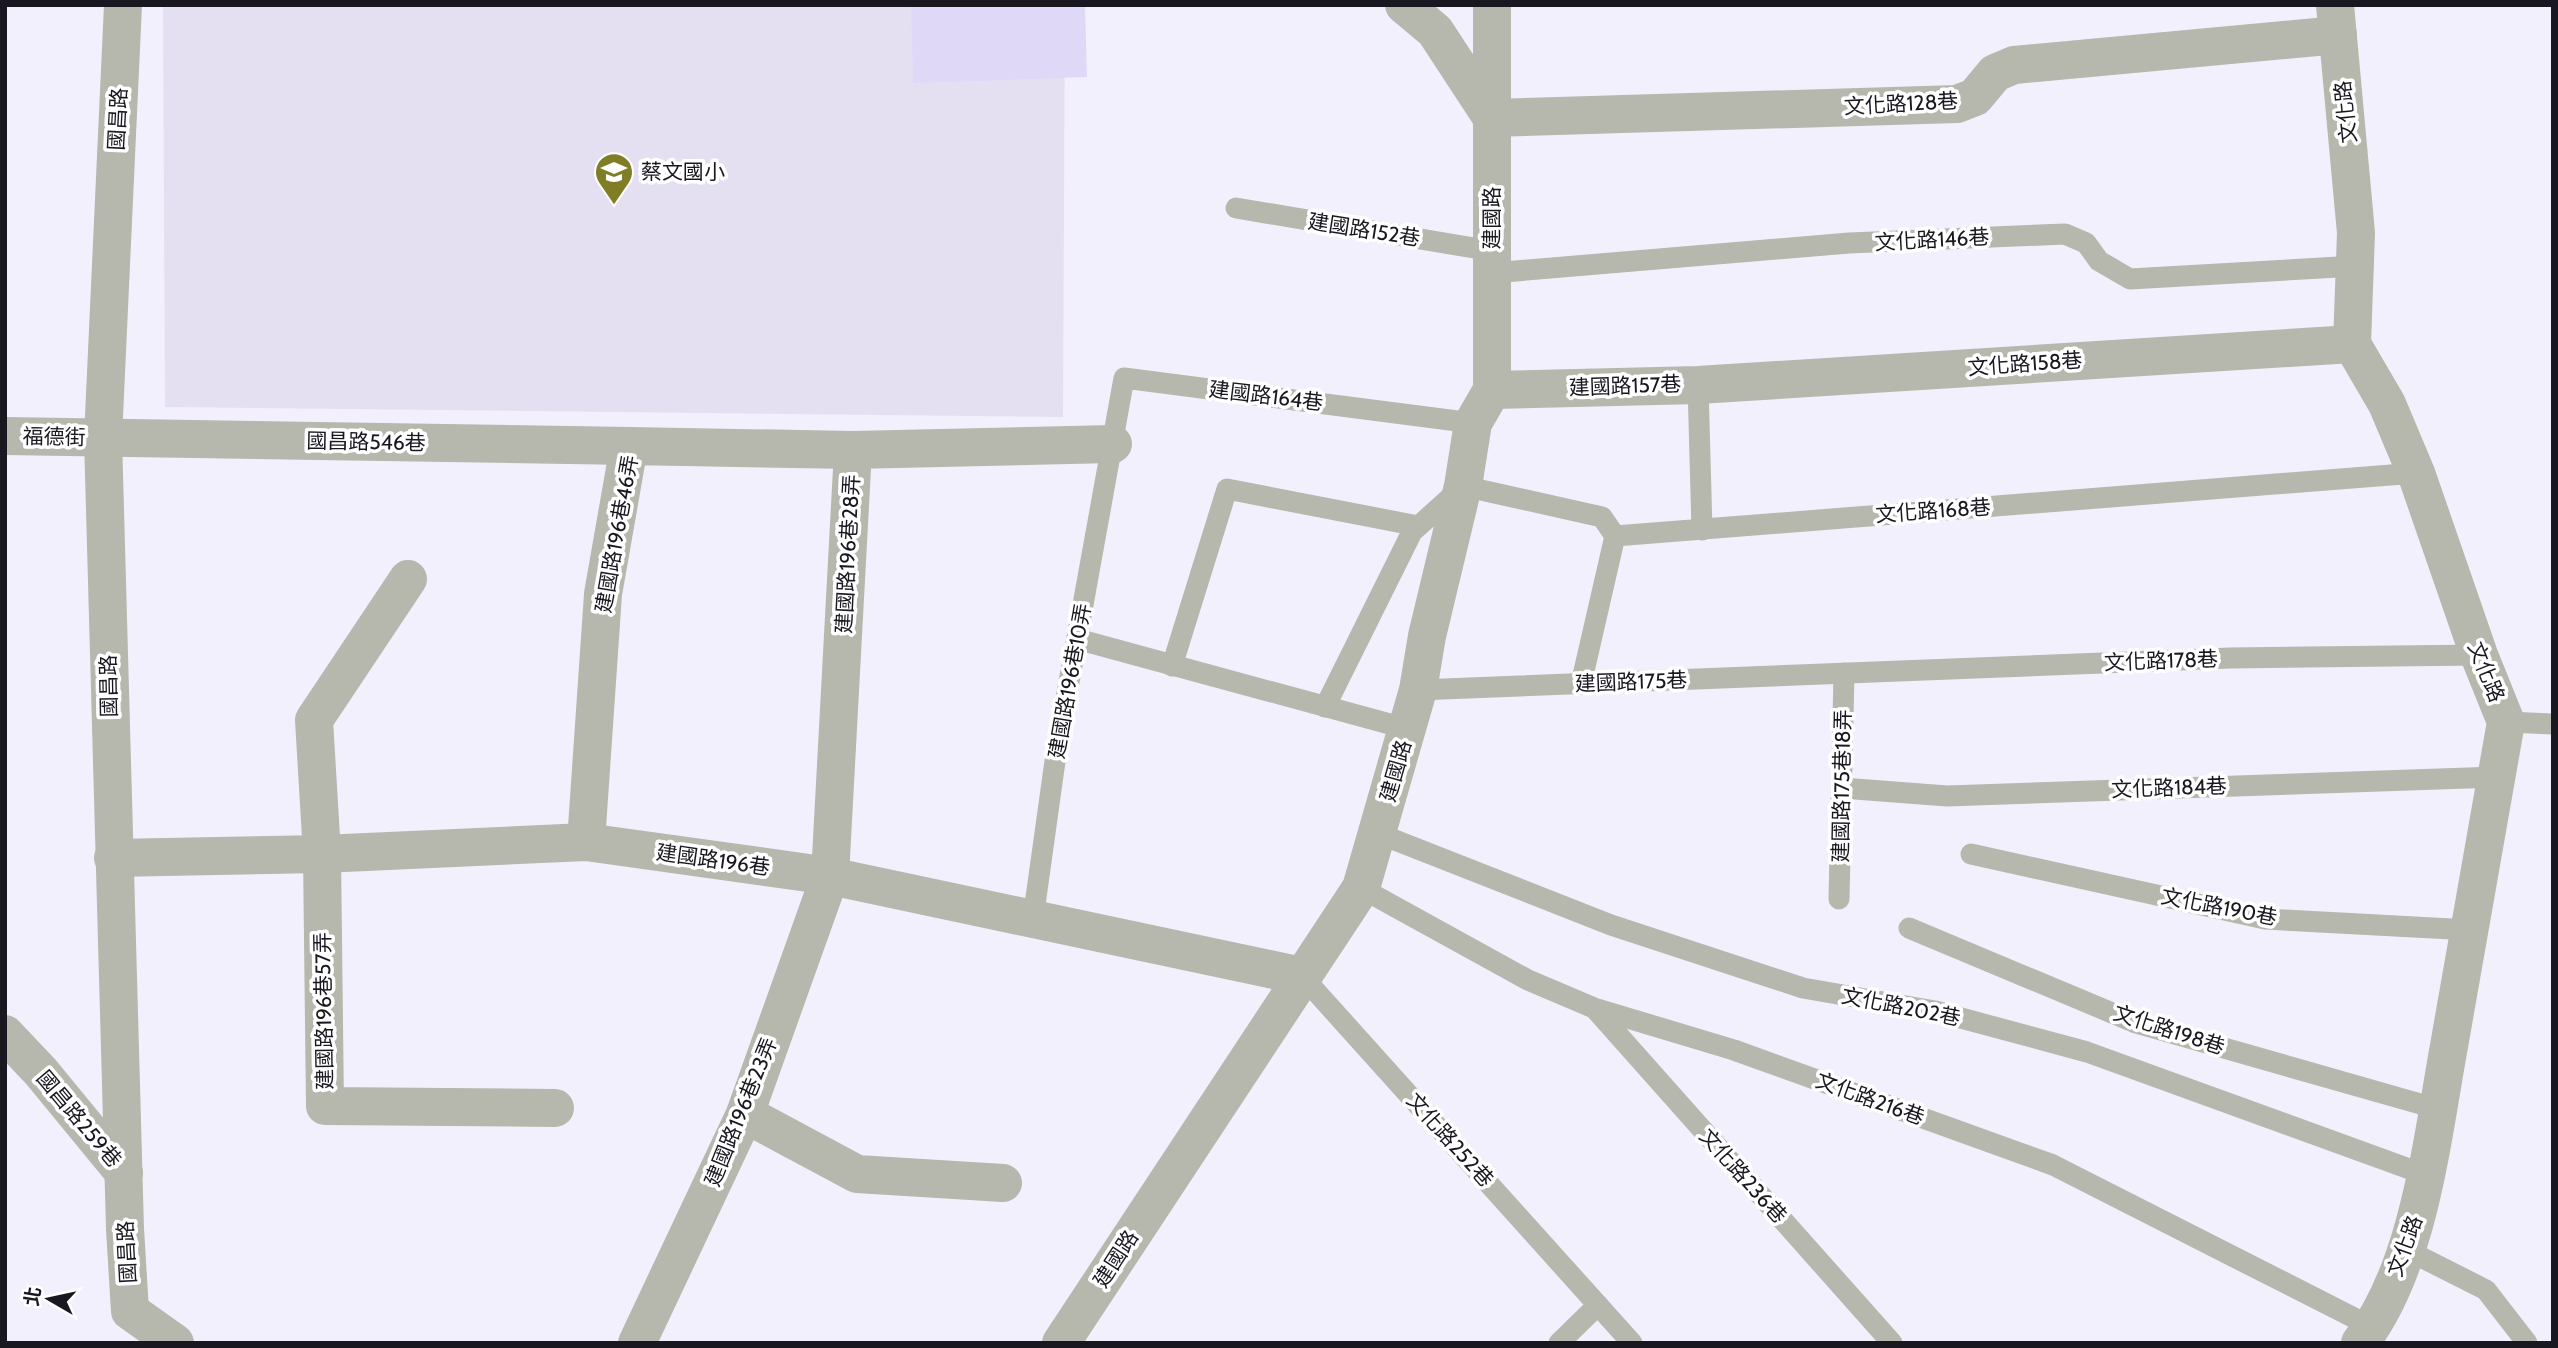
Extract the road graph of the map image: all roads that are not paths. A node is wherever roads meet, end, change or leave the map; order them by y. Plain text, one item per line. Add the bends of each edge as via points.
1 (123, 5) edge
2 (1404, 5) edge
3 (1492, 5) edge
4 (2337, 20) edge
5 (1492, 118) junction
6 (1236, 208) dead end
7 (1492, 262) junction
8 (2356, 266) junction
9 (2352, 344) junction
10 (1698, 385) junction
11 (1492, 390) junction
12 (1474, 423) junction
13 (5, 436) edge
14 (103, 438) junction
15 (1113, 444) junction
16 (629, 446) junction
17 (853, 450) junction
18 (2416, 473) junction
19 (1464, 486) junction
20 (1418, 526) junction
21 (1702, 530) junction
22 (1615, 536) junction
23 (408, 579) dead end
24 (1077, 639) junction
25 (2479, 655) junction
26 (1172, 666) junction
27 (1844, 674) junction
28 (1581, 684) junction
29 (1418, 690) junction
30 (1325, 707) junction
31 (2506, 722) junction
32 (2553, 724) edge
33 (1408, 729) junction
34 (2497, 777) junction
35 (1842, 788) junction
36 (1377, 833) junction
37 (586, 842) junction
38 (322, 853) junction
39 (1971, 854) dead end
40 (113, 858) junction
41 (830, 876) junction
42 (1361, 888) junction
43 (1839, 899) dead end
44 (1033, 919) junction
45 (1909, 928) dead end
46 (2470, 930) junction
47 (1302, 976) junction
48 (1594, 1009) junction
49 (5, 1034) edge
50 (555, 1108) dead end
51 (2438, 1109) junction
52 (745, 1114) junction
53 (124, 1173) junction
54 (2426, 1175) junction
55 (1003, 1183) dead end
56 (2405, 1249) junction
57 (1598, 1305) junction
58 (2366, 1335) edge
59 (175, 1343) edge
60 (637, 1343) edge
61 (1061, 1343) edge
62 (1559, 1343) edge
63 (1632, 1343) edge
64 (1892, 1343) edge
65 (2527, 1343) edge

1 - 14 street, 國昌路
2 - 5 street via 1435,31
3 - 5 street, 建國路
4 - 5 street, 文化路128巷 via 2014,65 1994,74 1975,97 1957,104
4 - 8 street, 文化路
5 - 7 street, 建國路
6 - 7 lane, 建國路152巷
7 - 8 lane, 文化路146巷 via 2066,234 2086,243 2099,261 2130,279
7 - 11 street, 建國路
8 - 9 street, 文化路
9 - 10 street, 文化路158巷
9 - 18 street, 文化路 via 2387,404
10 - 11 street, 建國路157巷
10 - 21 lane, 建國路157巷
11 - 12 street, 建國路
12 - 15 lane, 建國路164巷 via 1124,378
12 - 19 street, 建國路
13 - 14 street, 福德街
14 - 16 street, 國昌路546巷
14 - 40 street, 國昌路
15 - 17 street, 建國路196巷28弄
15 - 24 lane, 建國路196巷10弄
16 - 17 street, 建國路196巷46弄
16 - 37 street, 建國路196巷46弄 via 603,594
17 - 41 street, 建國路196巷28弄
18 - 21 lane, 文化路168巷
18 - 25 street, 文化路
19 - 20 lane
19 - 22 lane via 1601,517
19 - 29 street, 建國路
20 - 26 lane via 1227,489
20 - 30 lane
21 - 22 lane, 文化路168巷
22 - 28 lane
23 - 38 street via 314,720
24 - 26 lane
24 - 44 lane, 建國路196巷10弄
25 - 27 lane, 文化路178巷 via 2230,658
25 - 31 street, 文化路
26 - 30 lane
27 - 28 lane, 建國路175巷
27 - 35 lane, 建國路175巷18弄
28 - 29 lane, 建國路175巷
29 - 33 street, 建國路
30 - 33 lane
31 - 32 lane
31 - 34 street, 文化路
33 - 36 street, 建國路
34 - 35 lane, 文化路184巷 via 1947,796
34 - 46 street, 文化路
35 - 43 lane, 建國路175巷18弄
36 - 42 street, 建國路
36 - 54 lane, 文化路202巷 via 1611,925 1803,988 1935,1011 2087,1052
37 - 38 street, 建國路196巷
37 - 41 street, 建國路196巷
38 - 40 street, 建國路196巷
38 - 50 street, 建國路196巷57弄 via 325,1106
39 - 46 lane, 文化路190巷 via 2265,919
40 - 53 street, 國昌路
41 - 44 street, 建國路196巷
41 - 52 street, 建國路196巷23弄
42 - 47 street, 建國路
42 - 48 lane, 文化路216巷 via 1528,979
44 - 47 street, 建國路196巷
45 - 51 lane, 文化路198巷 via 2136,1023
46 - 51 street, 文化路
47 - 57 lane, 文化路252巷
47 - 61 street, 建國路
48 - 58 lane, 文化路216巷 via 1734,1050 2053,1165
48 - 64 lane, 文化路236巷
49 - 53 street, 國昌路259巷
51 - 54 street, 文化路
52 - 55 street via 858,1174
52 - 60 street, 建國路196巷23弄
53 - 59 street, 國昌路 via 130,1311
54 - 56 street, 文化路
56 - 58 street, 文化路
56 - 65 lane via 2486,1290
57 - 62 lane
57 - 63 lane, 文化路252巷

